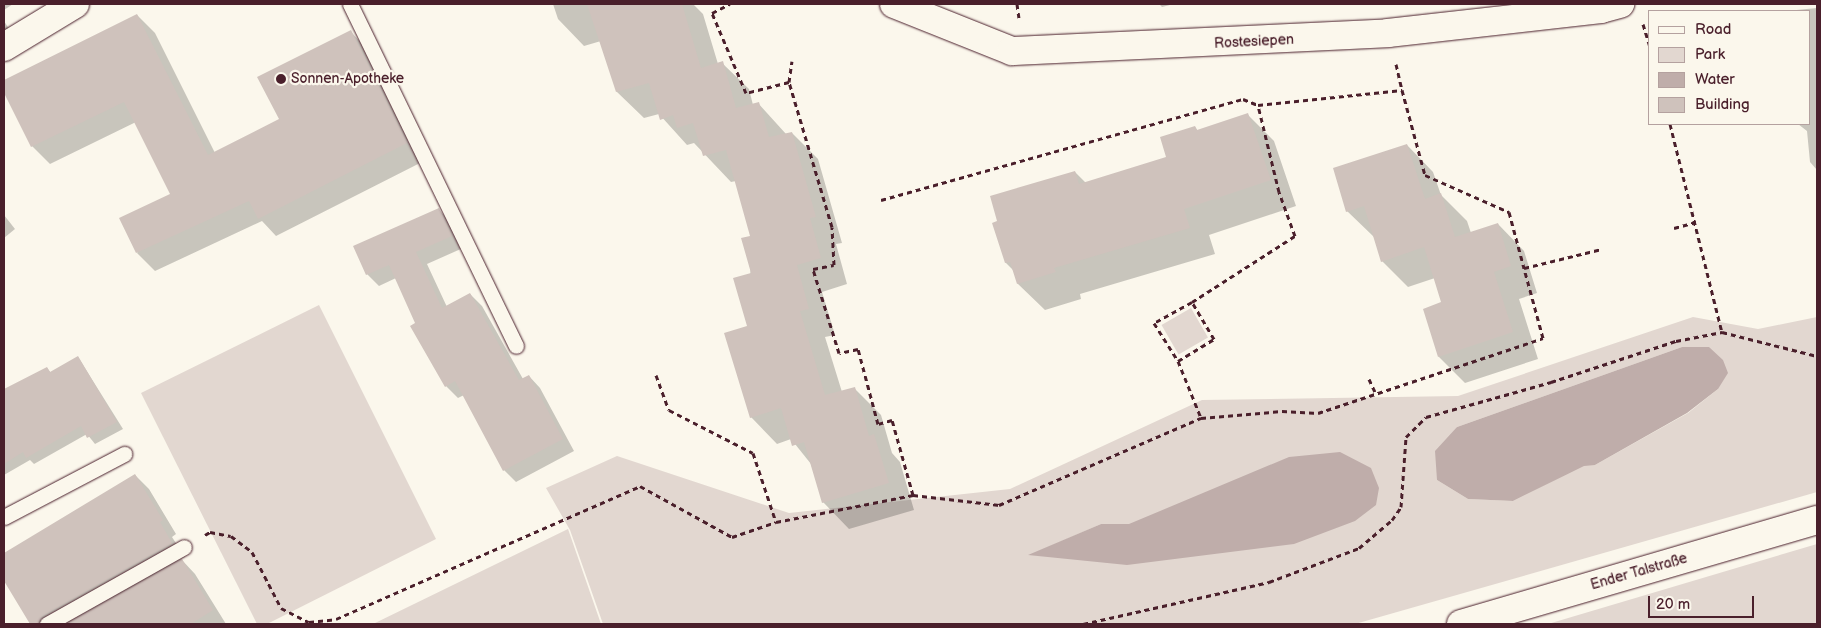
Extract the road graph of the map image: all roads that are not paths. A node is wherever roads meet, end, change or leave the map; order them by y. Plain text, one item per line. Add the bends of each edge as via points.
1 (75, 4) edge
2 (350, 4) edge
3 (894, 4) edge
4 (1606, 6) edge
5 (4, 47) edge
6 (516, 346) dead end
7 (124, 454) dead end
8 (4, 517) edge
9 (1817, 520) edge
10 (184, 548) road end
11 (47, 624) edge
12 (1461, 624) edge

1 - 5 street
2 - 6 lane
3 - 4 street, Rostesiepen via 1012,51 1388,34
7 - 8 lane
9 - 12 street, Ender Talstraße
10 - 11 lane

